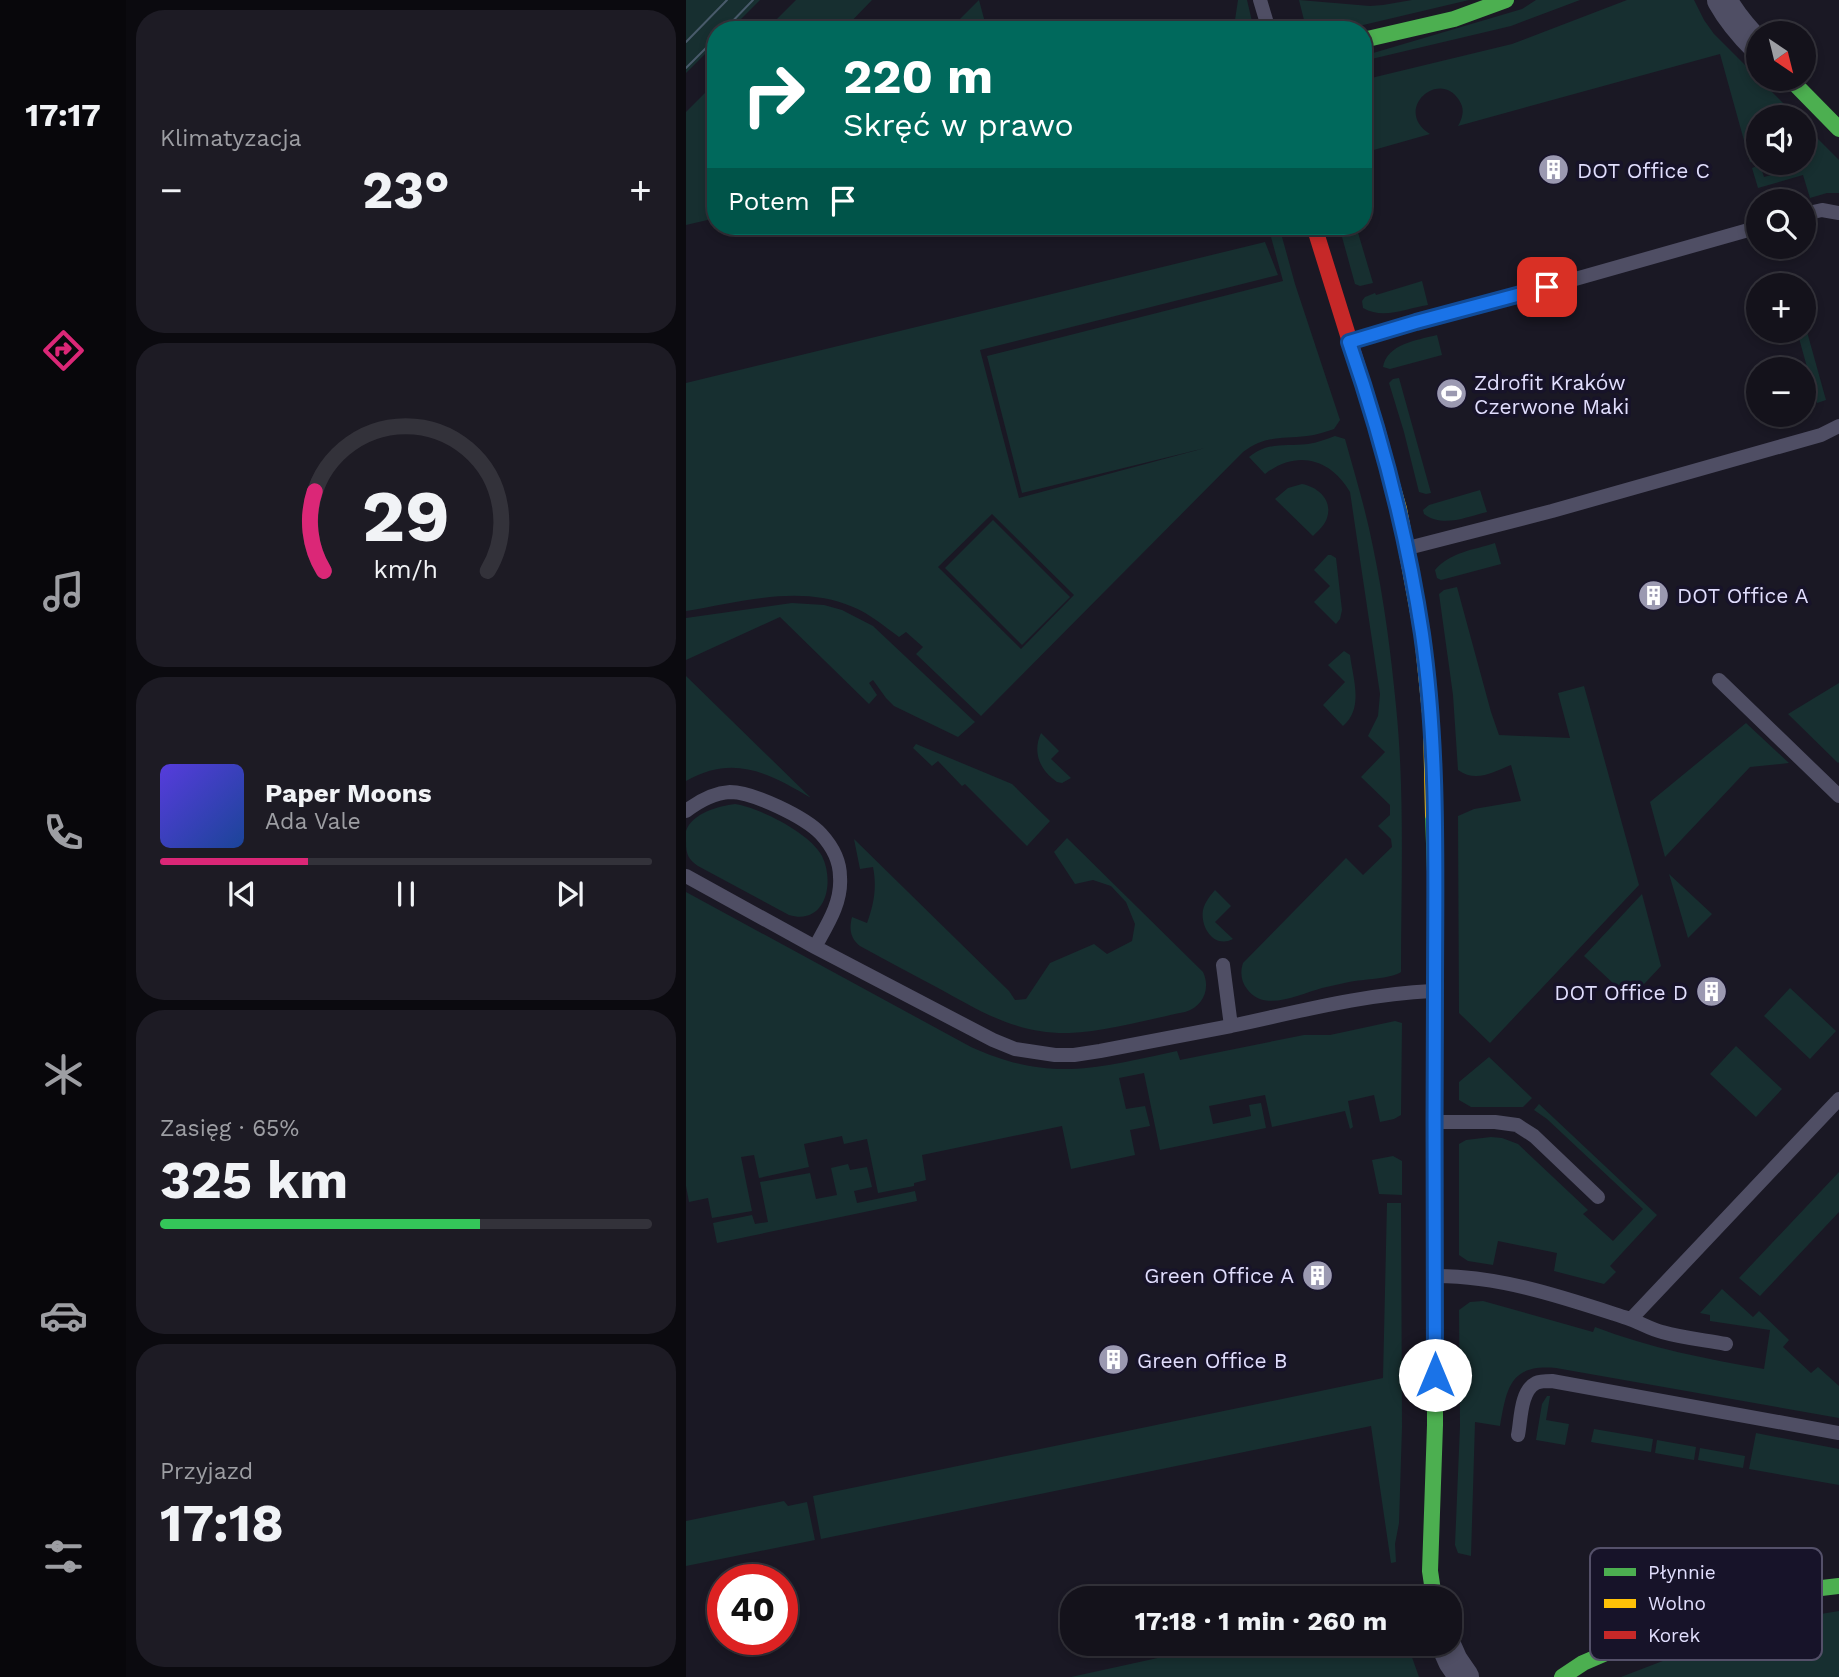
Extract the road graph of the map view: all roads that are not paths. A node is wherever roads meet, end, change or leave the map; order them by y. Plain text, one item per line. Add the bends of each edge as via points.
1 (1260, 0) edge
2 (1507, 0) edge
3 (1722, 0) edge
4 (1266, 21) edge
5 (1746, 33) edge
6 (1372, 38) edge
7 (1802, 91) edge
8 (1839, 129) edge
9 (1816, 211) edge
10 (1839, 213) edge
11 (1746, 231) edge
12 (1317, 235) edge
13 (1349, 342) junction
14 (1839, 426) edge
15 (1407, 548) junction
16 (1719, 680) dead end
17 (1839, 796) edge
18 (686, 811) edge
19 (686, 877) edge
20 (815, 947) junction
21 (1223, 965) dead end
22 (1435, 991) junction
23 (1231, 1026) junction
24 (1839, 1099) edge
25 (1435, 1122) junction
26 (1598, 1196) dead end
27 (1435, 1276) junction
28 (1631, 1320) junction
29 (1726, 1344) dead end
30 (1839, 1433) edge
31 (1518, 1435) dead end
32 (1433, 1586) edge
33 (1451, 1656) edge
34 (1590, 1660) edge
35 (1464, 1677) edge
36 (1562, 1677) edge

1 - 4 lane
2 - 6 street via 1478,12
3 - 5 street
7 - 8 street
9 - 10 lane
11 - 13 lane
12 - 13 street
13 - 15 street via 1386,460
14 - 15 lane via 1808,439
15 - 22 street via 1431,723
16 - 17 lane
18 - 20 lane via 719,793 741,793 772,804 821,834 834,853 841,880 835,910
19 - 20 lane
20 - 23 lane via 1015,1049 1074,1055
21 - 23 lane
22 - 23 lane via 1379,996
22 - 25 street
24 - 28 lane
25 - 26 lane via 1517,1125
25 - 27 street
27 - 28 lane via 1487,1279
27 - 32 street
28 - 29 lane via 1662,1332
30 - 31 lane via 1543,1381 1528,1391
33 - 35 street
34 - 36 street

